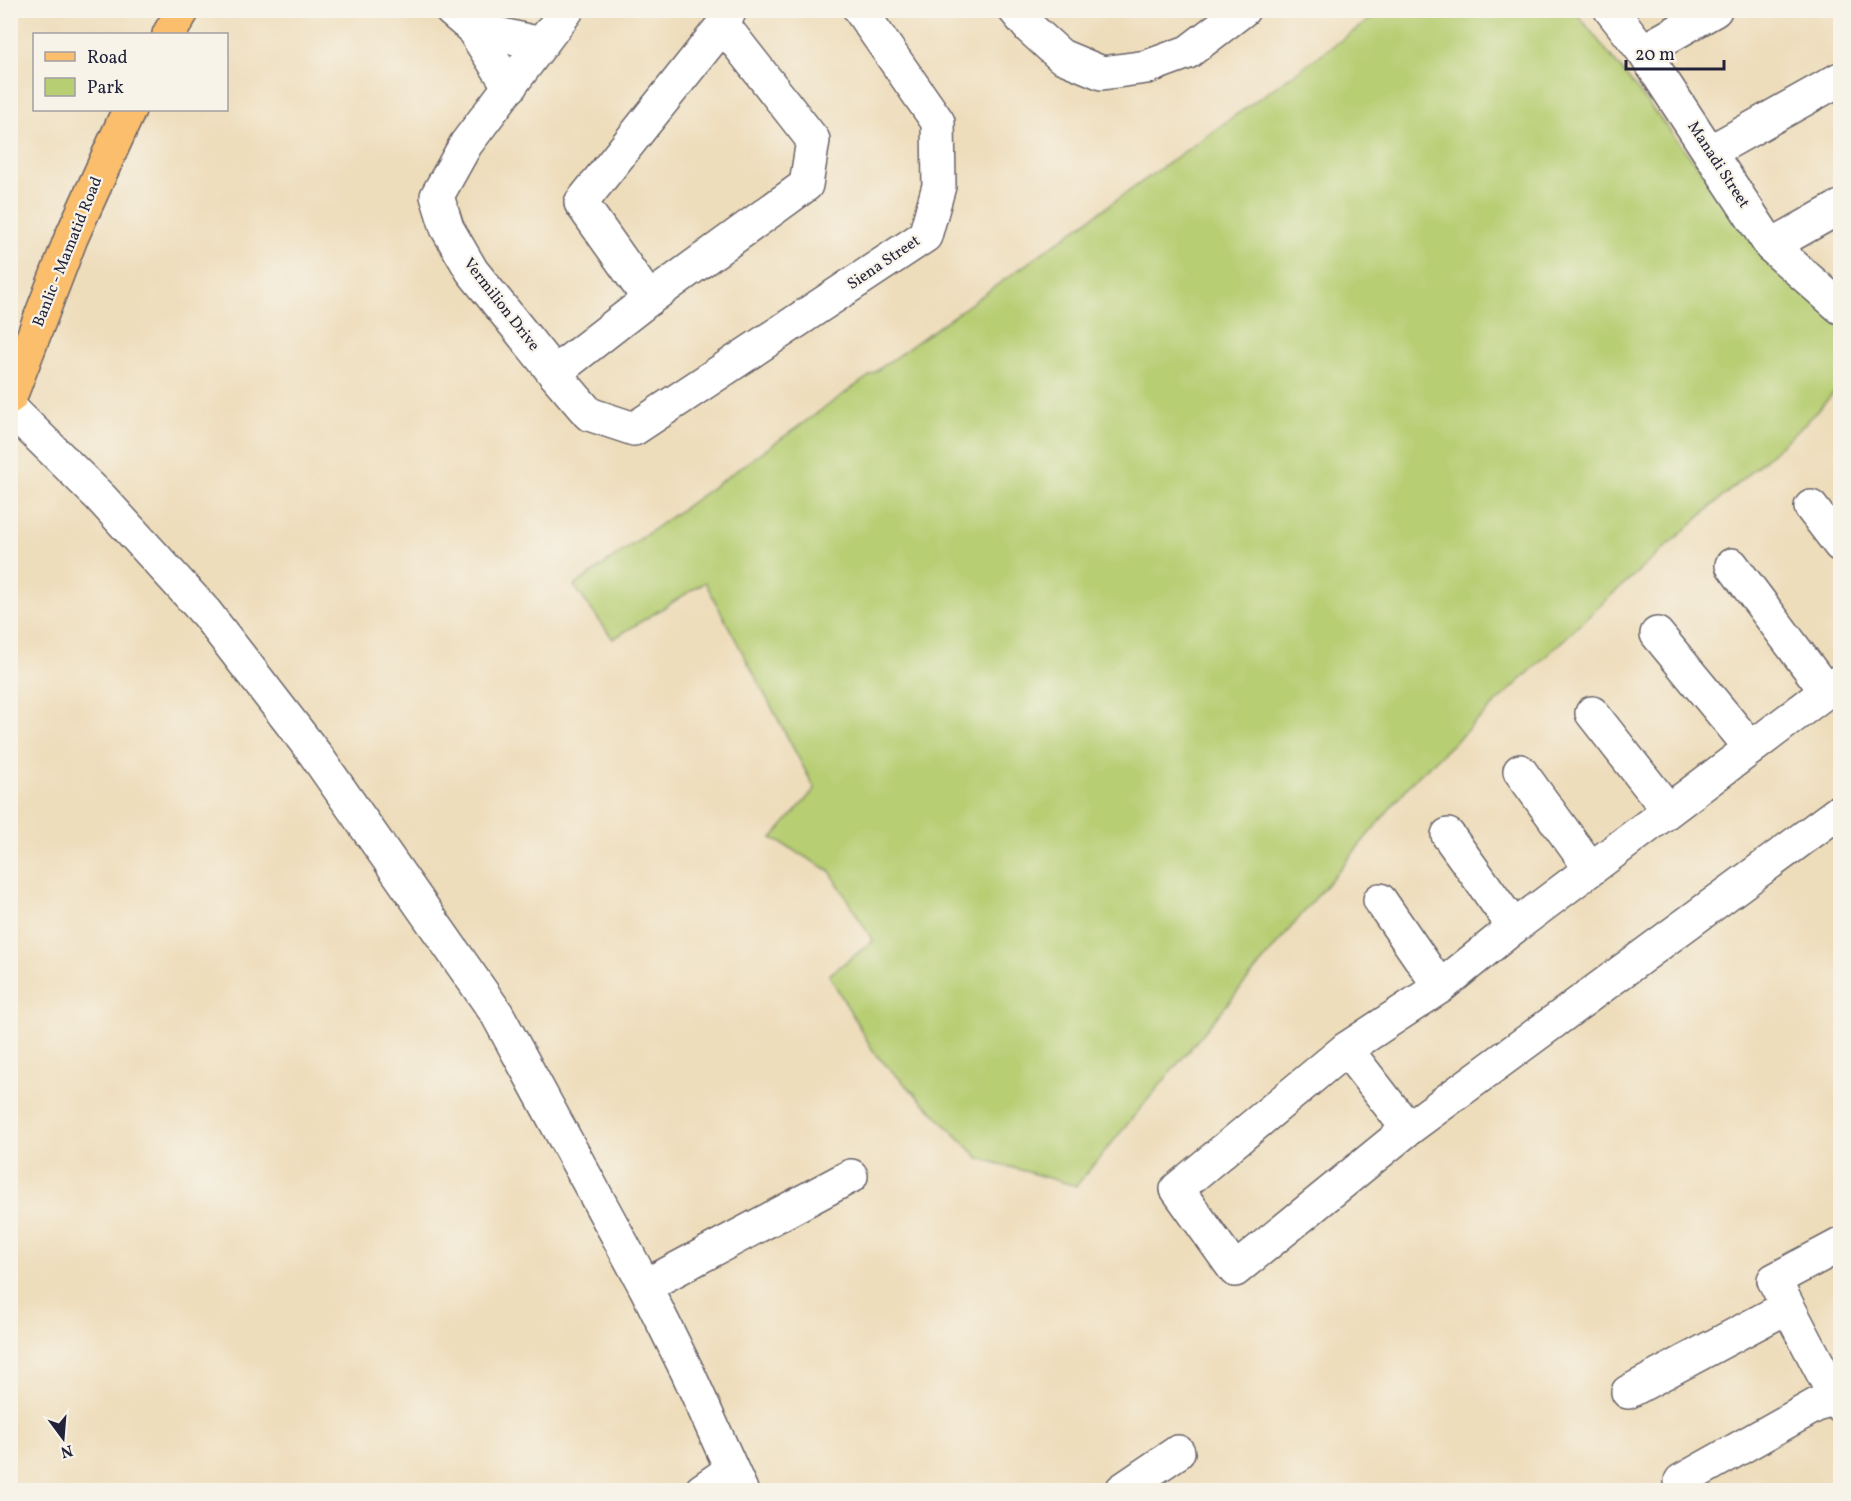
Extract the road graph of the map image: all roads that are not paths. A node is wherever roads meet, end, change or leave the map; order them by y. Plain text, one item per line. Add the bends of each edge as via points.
1 (183, 10) edge
2 (567, 10) edge
3 (860, 10) edge
4 (1015, 10) edge
5 (1243, 10) edge
6 (1611, 10) edge
7 (1715, 10) edge
8 (727, 18) edge
9 (461, 19) edge
10 (170, 33) edge
11 (541, 44) junction
12 (1643, 51) junction
13 (1840, 79) edge
14 (510, 87) junction
15 (129, 111) edge
16 (1710, 152) junction
17 (1840, 207) edge
18 (1771, 246) junction
19 (649, 299) junction
20 (1840, 307) edge
21 (554, 373) junction
22 (10, 397) edge
23 (10, 408) edge
24 (634, 429) joint
25 (1811, 507) dead end
26 (1840, 545) edge
27 (1732, 565) dead end
28 (1657, 634) dead end
29 (1833, 686) edge
30 (1592, 713) dead end
31 (1750, 748) junction
32 (1520, 771) dead end
33 (1668, 810) junction
34 (1840, 811) edge
35 (1448, 835) dead end
36 (1591, 869) junction
37 (1380, 900) dead end
38 (1514, 927) junction
39 (1440, 987) junction
40 (1346, 1049) junction
41 (1408, 1130) junction
42 (850, 1176) dead end
43 (1840, 1245) edge
44 (645, 1286) junction
45 (1787, 1307) junction
46 (1835, 1385) edge
47 (1628, 1392) dead end
48 (1178, 1452) dead end
49 (736, 1480) edge
50 (1681, 1481) dead end
51 (702, 1491) edge
52 (1122, 1491) edge

1 - 10 main road
2 - 11 street, Vermilion Drive
3 - 24 street, Siena Street via 938,122 939,186 925,236
4 - 5 street via 1061,56 1102,74 1147,67 1188,52
6 - 12 street, Manadi Street
7 - 12 street
8 - 19 street via 581,203
8 - 19 street via 813,140 806,185
9 - 11 street
9 - 14 street
11 - 14 street, Vermilion Drive
12 - 16 street, Manadi Street
13 - 16 street
14 - 21 street, Vermilion Drive via 466,144 437,196 447,228 472,271
15 - 22 main road, Banlic - Mamatid Road via 71,238
16 - 18 street, Manadi Street
17 - 18 street
18 - 20 street, Manadi Street
19 - 21 street
21 - 24 street, Vermilion Drive via 589,414
23 - 44 street via 101,498 206,613 315,754 497,1014
25 - 26 street
27 - 29 street
28 - 31 street
29 - 31 street
30 - 33 street
31 - 33 street
32 - 36 street
33 - 36 street
34 - 41 street
35 - 38 street
36 - 38 street
37 - 39 street
38 - 39 street
39 - 40 street
40 - 41 street
40 - 41 street via 1177,1189 1235,1270
42 - 44 street
43 - 45 street via 1774,1280
44 - 49 street
45 - 46 street
45 - 47 street
46 - 50 street
48 - 52 street
49 - 51 street

